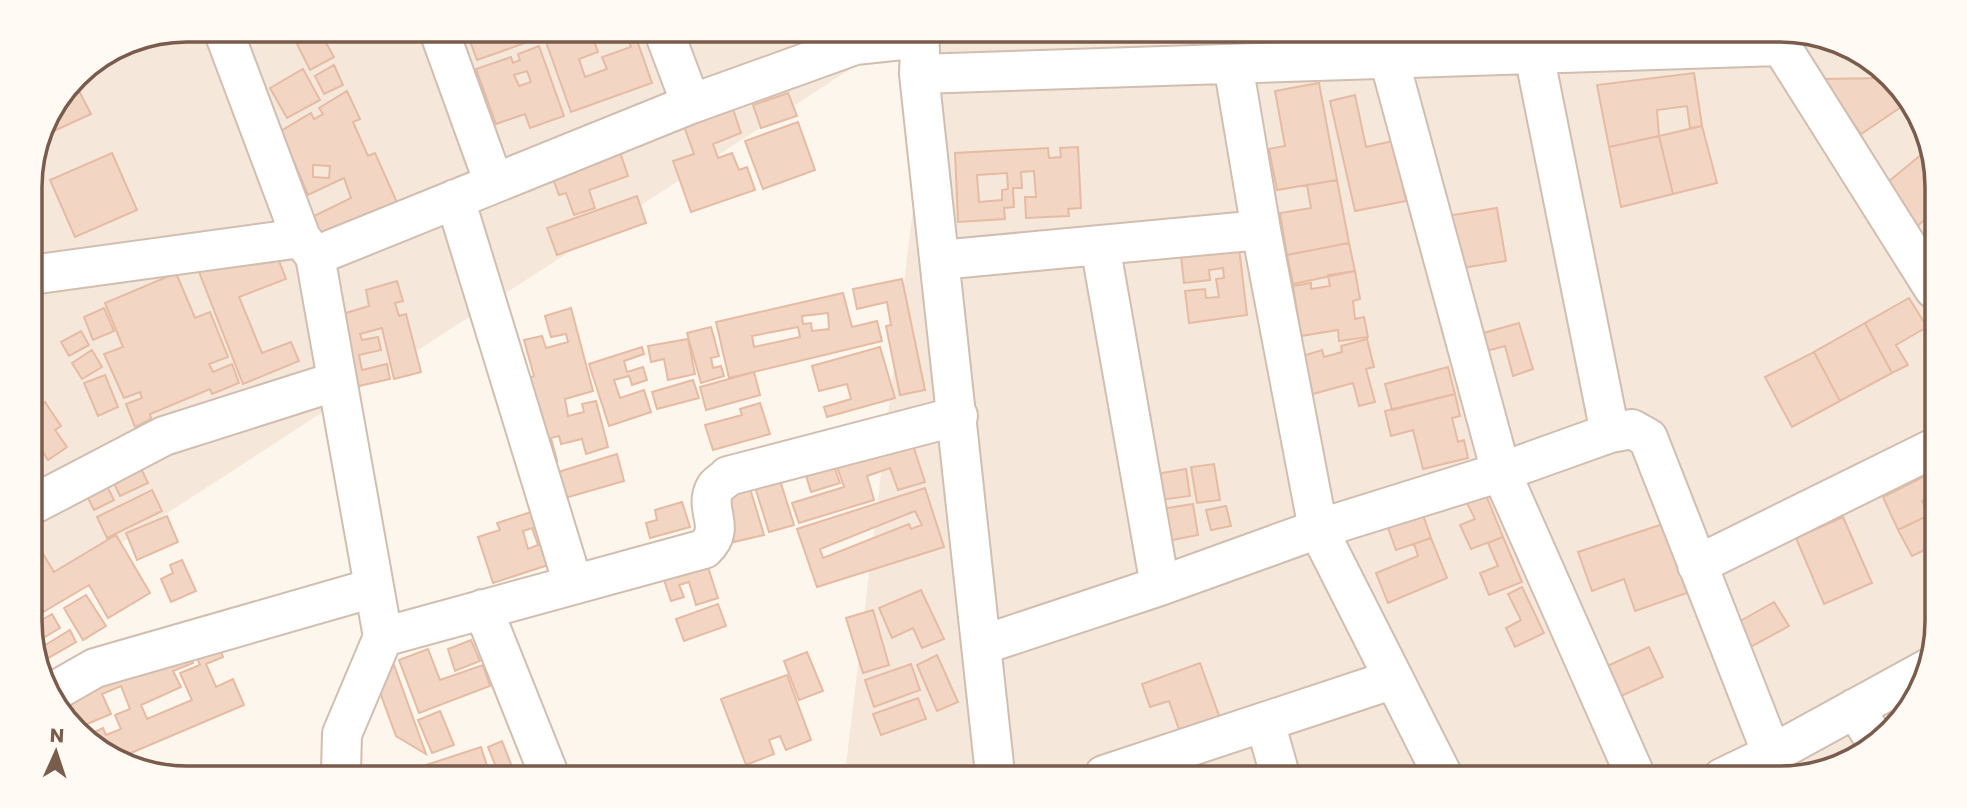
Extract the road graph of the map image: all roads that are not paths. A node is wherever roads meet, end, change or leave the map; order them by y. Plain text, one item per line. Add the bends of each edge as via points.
1 (228, 42) edge
2 (443, 42) edge
3 (668, 42) edge
4 (846, 42) edge
5 (873, 42) edge
6 (1778, 42) edge
7 (920, 49) edge
8 (1534, 54) junction
9 (1389, 59) junction
10 (1233, 64) junction
11 (691, 104) junction
12 (494, 183) junction
13 (455, 199) junction
14 (1261, 230) junction
15 (1100, 245) junction
16 (308, 247) junction
17 (940, 260) junction
18 (42, 274) edge
19 (1925, 275) edge
20 (337, 381) junction
21 (958, 416) junction
22 (1610, 433) junction
23 (1925, 452) edge
24 (1501, 472) junction
25 (42, 500) edge
26 (1318, 529) junction
27 (1697, 565) junction
28 (573, 584) junction
29 (1160, 586) junction
30 (373, 589) junction
31 (483, 609) junction
32 (383, 637) junction
33 (982, 645) junction
34 (1914, 676) edge
35 (1394, 679) junction
36 (59, 689) edge
37 (1855, 708) junction
38 (1265, 722) junction
39 (1871, 734) edge
40 (1772, 754) junction
41 (341, 766) edge
42 (546, 766) edge
43 (994, 766) edge
44 (1131, 766) edge
45 (1277, 766) edge
46 (1438, 766) edge
47 (1631, 766) edge
48 (1747, 766) edge

1 - 16 street
2 - 12 street
3 - 11 street
4 - 11 street
5 - 7 street
6 - 8 street
6 - 19 street
7 - 10 street
7 - 17 street
8 - 9 street
8 - 22 street
9 - 10 street
9 - 24 street
10 - 14 street
11 - 12 street
12 - 13 street
13 - 16 street
13 - 28 street
14 - 15 street
14 - 26 street
15 - 17 street
15 - 29 street
16 - 18 street
16 - 20 street
17 - 21 street
20 - 25 street via 164,436
20 - 30 street
21 - 28 street via 728,477 715,489 713,541 704,549
21 - 33 street
22 - 24 street
22 - 27 street via 1632,429 1648,438
23 - 27 street
24 - 26 street
24 - 47 street
26 - 29 street
26 - 35 street
27 - 40 street
28 - 31 street
29 - 33 street
30 - 32 street
30 - 36 street via 95,668
31 - 32 street
31 - 42 street
32 - 41 street via 342,734
33 - 43 street
34 - 37 street
35 - 38 street
35 - 46 street
37 - 39 street
37 - 40 street
38 - 44 street
38 - 45 street
40 - 48 street

